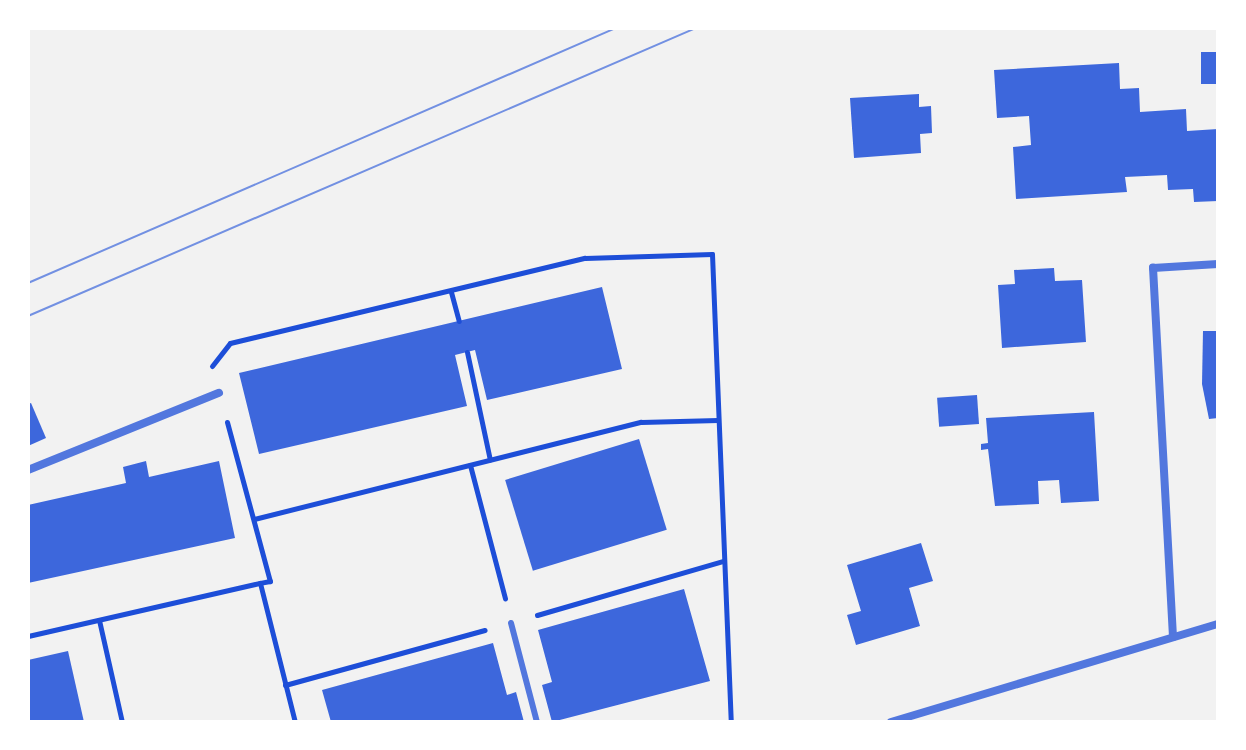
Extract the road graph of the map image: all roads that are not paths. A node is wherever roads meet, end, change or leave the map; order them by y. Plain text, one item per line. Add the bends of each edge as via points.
1 (1218, 264) edge
2 (219, 393) road end
3 (28, 470) edge
4 (511, 623) road end
5 (1218, 624) edge
6 (1173, 637) junction
7 (537, 722) edge
8 (891, 722) edge

1 - 6 street via 1153,268
2 - 3 street
4 - 7 lane
5 - 6 street
6 - 8 street

